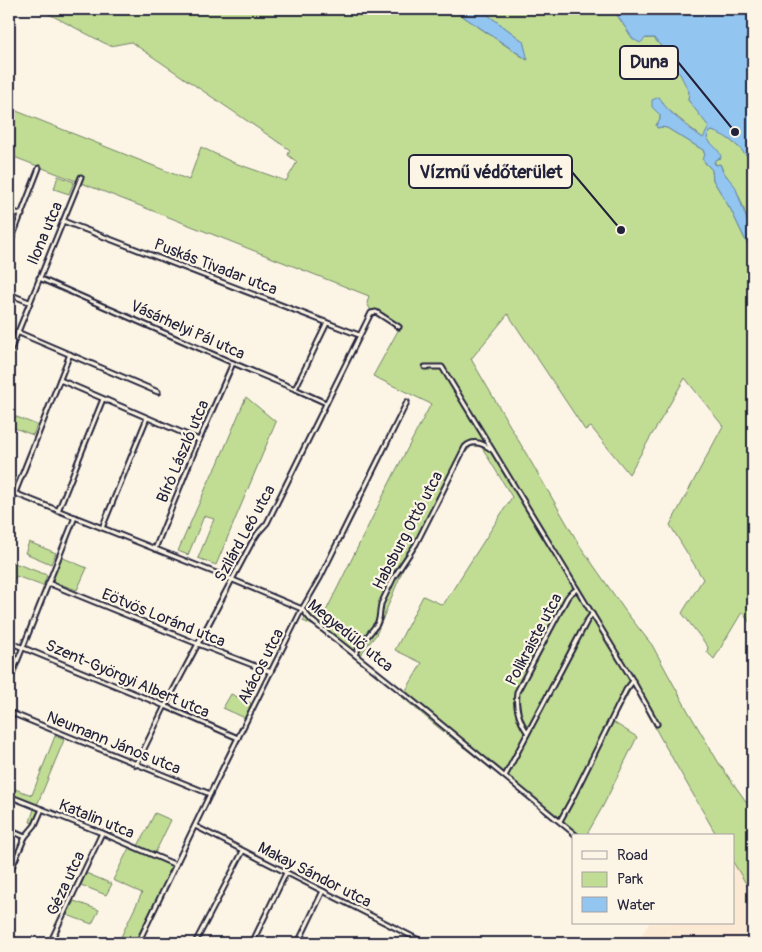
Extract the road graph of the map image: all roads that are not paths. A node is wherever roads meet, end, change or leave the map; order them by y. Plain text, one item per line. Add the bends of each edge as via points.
1 (39, 168) dead end
2 (81, 177) dead end
3 (9, 210) edge
4 (22, 215) junction
5 (63, 220) junction
6 (9, 246) edge
7 (39, 278) junction
8 (9, 294) edge
9 (29, 302) junction
10 (327, 323) junction
11 (399, 327) dead end
12 (17, 332) junction
13 (360, 335) junction
14 (9, 354) edge
15 (70, 354) junction
16 (233, 363) junction
17 (425, 366) dead end
18 (60, 380) junction
19 (295, 389) junction
20 (158, 392) dead end
21 (103, 399) junction
22 (407, 402) dead end
23 (326, 403) junction
24 (147, 418) junction
25 (199, 440) junction
26 (496, 454) junction
27 (9, 491) edge
28 (15, 494) junction
29 (9, 508) edge
30 (58, 511) junction
31 (75, 517) junction
32 (102, 528) junction
33 (155, 549) junction
34 (232, 579) junction
35 (48, 583) junction
36 (577, 589) junction
37 (302, 609) junction
38 (592, 614) junction
39 (9, 642) edge
40 (198, 644) junction
41 (22, 647) junction
42 (355, 654) junction
43 (271, 672) junction
44 (633, 681) junction
45 (9, 682) edge
46 (165, 706) junction
47 (9, 712) edge
48 (657, 724) dead end
49 (527, 732) junction
50 (238, 738) junction
51 (136, 764) junction
52 (505, 776) junction
53 (210, 794) junction
54 (9, 796) edge
55 (42, 809) junction
56 (560, 821) junction
57 (195, 826) junction
58 (9, 830) edge
59 (102, 832) junction
60 (575, 834) edge
61 (25, 837) junction
62 (243, 851) junction
63 (176, 865) junction
64 (286, 873) junction
65 (9, 874) edge
66 (323, 891) junction
67 (50, 943) edge
68 (138, 943) edge
69 (195, 943) edge
70 (252, 943) edge
71 (298, 943) edge
72 (425, 943) edge

1 - 4 street
2 - 5 street, Ilona utca
3 - 4 street
4 - 6 street
5 - 7 street, Ilona utca
5 - 10 street, Puskás Tivadar utca
7 - 9 street, Ilona utca
7 - 16 street, Vásárhelyi Pál utca
8 - 9 street
9 - 12 street, Ilona utca
10 - 13 street, Puskás Tivadar utca
10 - 19 street
11 - 13 street, Szilárd Leó utca via 376,312 370,313
12 - 14 street, Ilona utca
12 - 15 street
13 - 23 street, Szilárd Leó utca
15 - 18 street
15 - 20 street
16 - 19 street, Vásárhelyi Pál utca
16 - 25 street, Bíró László utca
17 - 26 street via 442,367
18 - 21 street
18 - 28 street
19 - 23 street, Vásárhelyi Pál utca
21 - 24 street
21 - 30 street
22 - 37 street, Akácos utca
23 - 34 street, Szilárd Leó utca via 267,523
24 - 25 street
24 - 32 street
25 - 33 street, Bíró László utca
26 - 36 street
26 - 42 street, Habsburg Ottó utca via 482,443 473,442 465,447 416,544 394,577 381,604 377,624
27 - 28 street, Megyedűlő utca
28 - 29 street
28 - 30 street, Megyedűlő utca
30 - 31 street, Megyedűlő utca
31 - 32 street, Megyedűlő utca
31 - 35 street
32 - 33 street, Megyedűlő utca
33 - 34 street, Megyedűlő utca
34 - 37 street, Megyedűlő utca
34 - 40 street, Szilárd Leó utca
35 - 40 street, Eötvös Loránd utca
35 - 41 street
36 - 38 street
36 - 49 street, Polikraiste utca via 568,596 518,692 516,702
37 - 42 street, Megyedűlő utca via 311,620
37 - 43 street, Akácos utca
38 - 44 street
38 - 49 street
39 - 41 street, Szent-Györgyi Albert utca
40 - 43 street, Eötvös Loránd utca
40 - 46 street, Szilárd Leó utca
41 - 45 street
41 - 46 street, Szent-Györgyi Albert utca
42 - 52 street, Megyedűlő utca
43 - 50 street, Akácos utca
44 - 48 street
44 - 56 street
46 - 50 street, Szent-Györgyi Albert utca
46 - 51 street, Szilárd Leó utca
47 - 51 street, Neumann János utca
49 - 52 street
50 - 53 street, Akácos utca
51 - 53 street, Neumann János utca
52 - 56 street, Megyedűlő utca
53 - 57 street, Akácos utca
54 - 55 street, Katalin utca
55 - 59 street, Katalin utca
55 - 61 street via 36,824
56 - 60 street, Megyedűlő utca
57 - 62 street, Makay Sándor utca
57 - 63 street, Akácos utca
58 - 61 street
59 - 63 street, Katalin utca
59 - 67 street, Géza utca
61 - 65 street
62 - 64 street, Makay Sándor utca
62 - 69 street
63 - 68 street, Akácos utca
64 - 66 street, Makay Sándor utca
64 - 70 street
66 - 71 street
66 - 72 street, Makay Sándor utca

